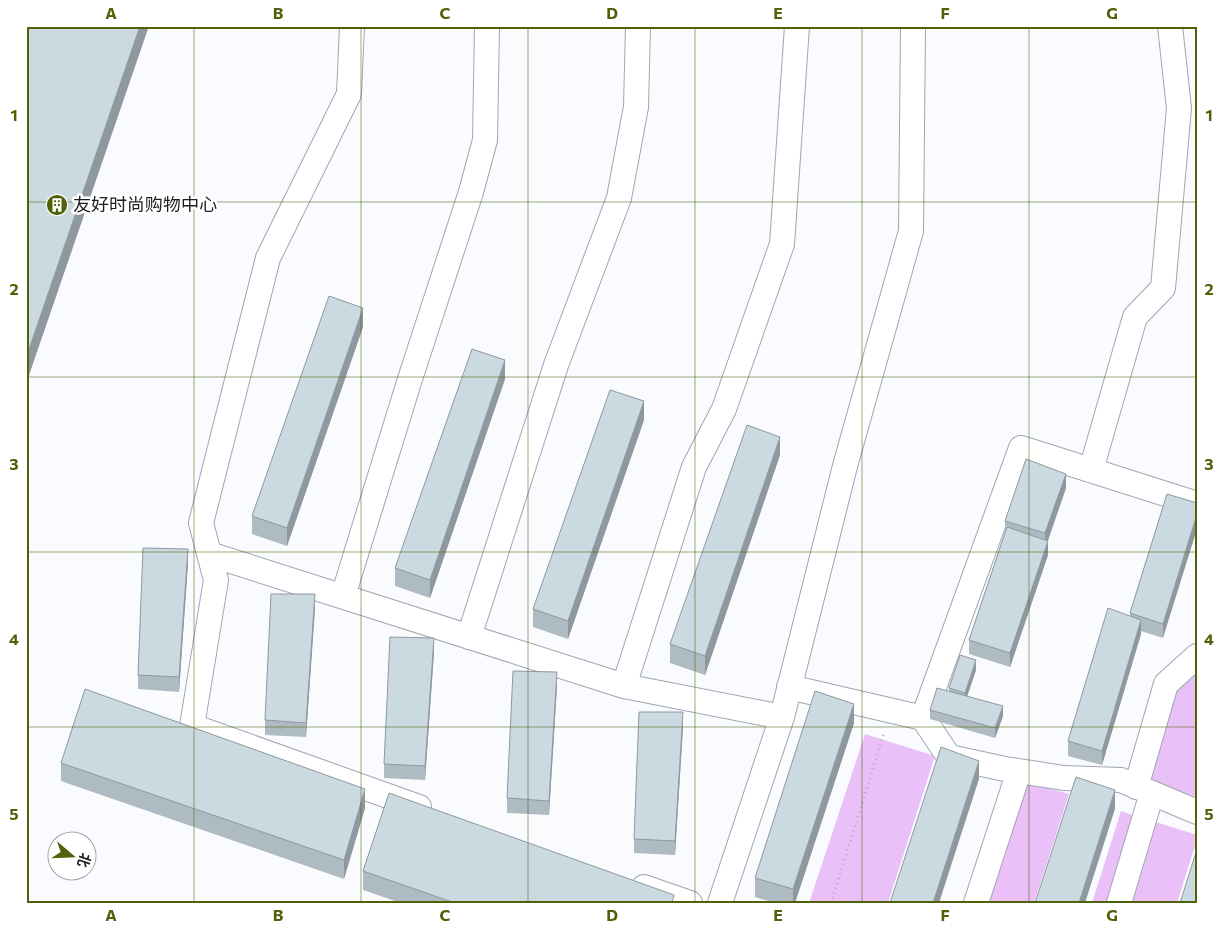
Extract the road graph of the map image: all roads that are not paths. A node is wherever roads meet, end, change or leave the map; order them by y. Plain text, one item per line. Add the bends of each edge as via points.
1 (352, 26) edge
2 (487, 26) edge
3 (638, 26) edge
4 (797, 26) edge
5 (913, 26) edge
6 (1170, 26) edge
7 (1091, 470) junction
8 (1197, 504) edge
9 (209, 554) junction
10 (343, 596) junction
11 (469, 636) junction
12 (1197, 656) edge
13 (624, 686) junction
14 (789, 688) junction
15 (782, 717) junction
16 (923, 718) junction
17 (1019, 771) junction
18 (1144, 790) junction
19 (1197, 812) edge
20 (436, 813) edge
21 (624, 880) edge
22 (690, 903) edge
23 (720, 903) edge
24 (976, 903) edge
25 (1119, 903) edge

1 - 9 street via 349,94 268,258 201,523
2 - 10 street via 484,140 471,192
3 - 11 street via 636,107 619,198 556,365
4 - 13 street via 782,244 724,409 694,467
5 - 14 street via 911,231 844,466
6 - 7 street via 1179,108 1163,288 1135,316
7 - 8 street
7 - 16 street via 1020,448
9 - 10 street
9 - 20 street via 216,580 192,726
10 - 11 street
11 - 13 street
12 - 18 street via 1166,684
13 - 15 street
14 - 15 street
14 - 16 street
15 - 23 street
16 - 17 street via 949,757
17 - 18 street via 1064,778 1121,780
17 - 24 street
18 - 19 street
18 - 25 street
21 - 22 street

